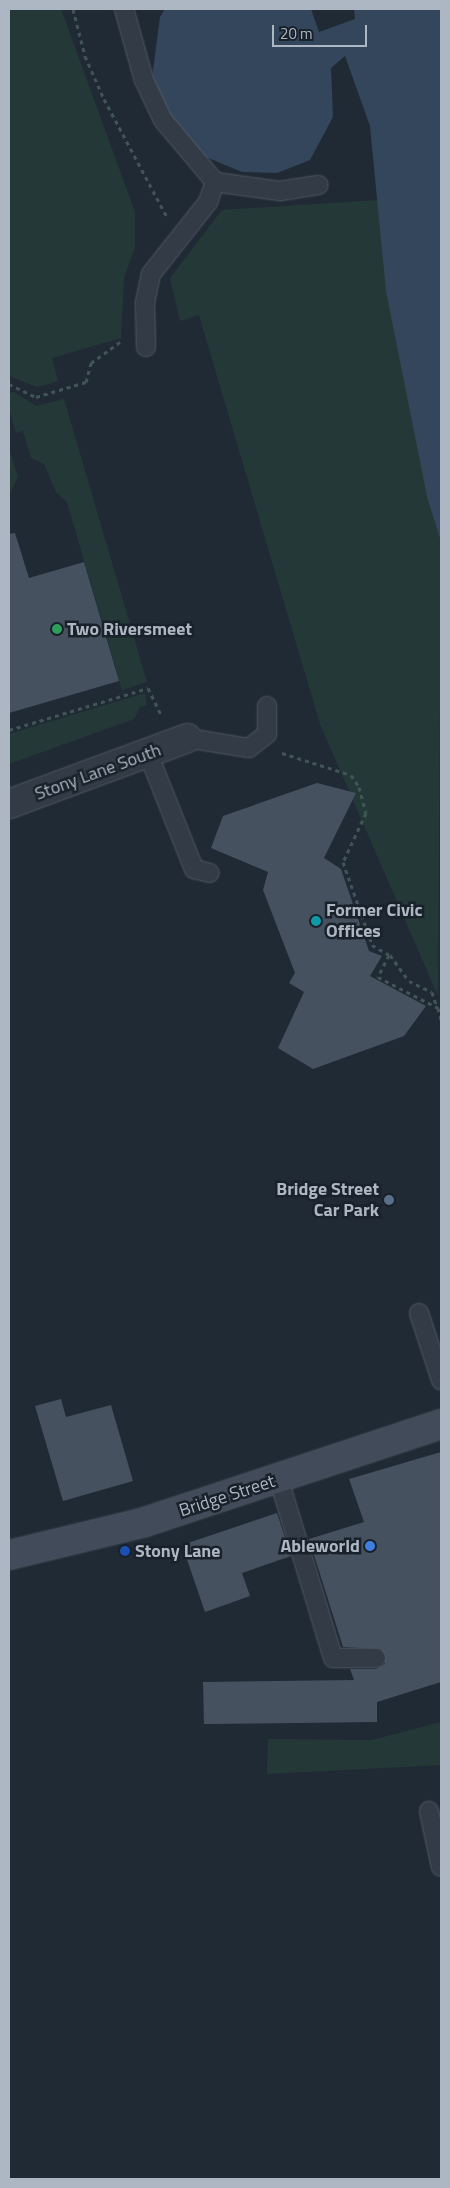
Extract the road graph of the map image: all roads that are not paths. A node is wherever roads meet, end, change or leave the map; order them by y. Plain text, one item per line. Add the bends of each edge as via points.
1 (124, 9) edge
2 (215, 182) junction
3 (319, 185) dead end
4 (146, 347) dead end
5 (267, 706) dead end
6 (187, 738) joint
7 (150, 756) junction
8 (9, 804) edge
9 (210, 873) dead end
10 (419, 1313) dead end
11 (434, 1333) edge
12 (441, 1380) edge
13 (441, 1424) edge
14 (278, 1480) junction
15 (11, 1549) edge
16 (376, 1658) dead end
17 (429, 1811) dead end
18 (441, 1867) edge

1 - 2 lane via 144,80 163,120
2 - 3 lane via 280,191
2 - 4 lane via 208,202 151,274 145,303
5 - 6 lane via 267,734 248,748
6 - 7 street, Stony Lane South
7 - 8 street, Stony Lane South
7 - 9 lane via 194,869
10 - 11 lane
11 - 12 lane
13 - 14 street, Bridge Street
14 - 15 street, Bridge Street via 145,1522
14 - 16 lane via 334,1658
17 - 18 lane

